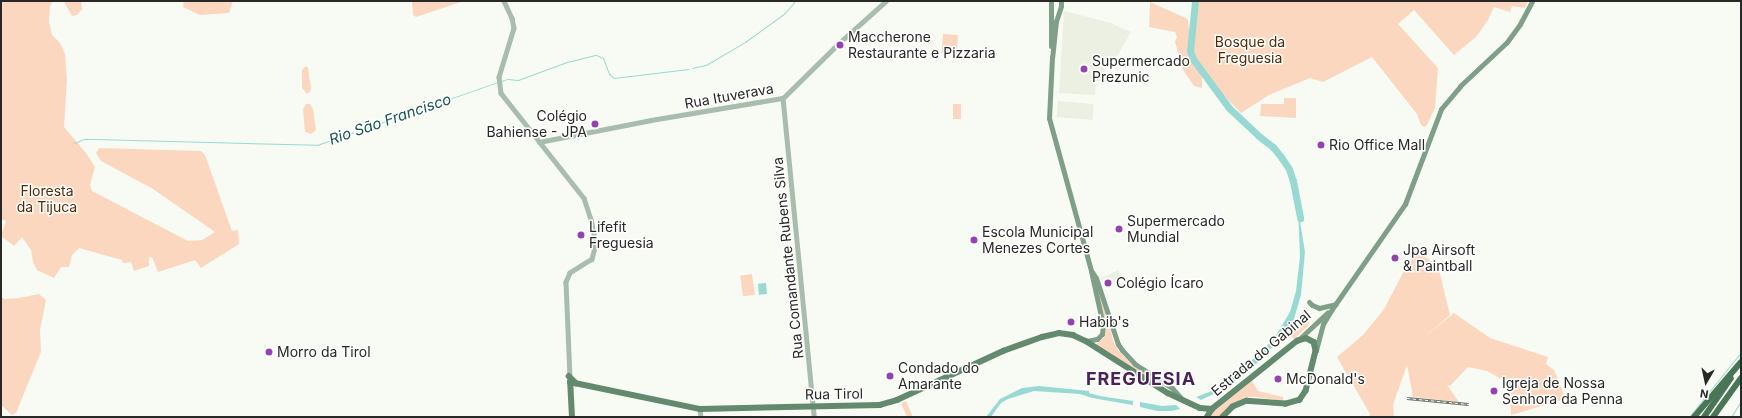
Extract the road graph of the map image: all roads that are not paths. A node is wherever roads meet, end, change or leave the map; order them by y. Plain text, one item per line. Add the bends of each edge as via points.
1 (504, 1) edge
2 (886, 1) edge
3 (1052, 1) edge
4 (1060, 1) edge
5 (1532, 1) edge
6 (1060, 9) junction
7 (1052, 57) junction
8 (783, 98) junction
9 (539, 142) junction
10 (1091, 271) junction
11 (1309, 302) dead end
12 (1336, 304) junction
13 (1332, 309) junction
14 (1086, 341) junction
15 (1296, 341) junction
16 (1316, 350) junction
17 (1741, 363) edge
18 (1741, 378) edge
19 (570, 379) junction
20 (584, 385) junction
21 (1180, 397) junction
22 (571, 398) junction
23 (813, 407) junction
24 (700, 409) junction
25 (1212, 409) junction
26 (572, 417) edge
27 (701, 417) edge
28 (814, 417) edge
29 (1207, 417) edge
30 (1223, 417) edge
31 (1694, 417) edge
32 (1704, 417) edge
33 (1713, 417) edge

1 - 9 street via 514,28 499,85 503,97
2 - 8 street, Rua Ituverava
3 - 6 main road via 1054,8
3 - 7 main road
4 - 6 main road
5 - 12 main road, Estrada do Gabinal via 1507,42 1460,86 1441,109 1405,204
6 - 7 main road
7 - 10 main road via 1049,118
8 - 9 street, Rua Ituverava via 644,121
8 - 23 street, Rua Comandante Rubens Silva
9 - 19 street via 584,198 592,219 596,244 592,259 570,273 566,282
10 - 14 main road via 1103,328 1097,339
10 - 21 main road via 1096,278 1123,352 1135,364 1172,388
11 - 12 main road via 1319,308
12 - 13 main road, Estrada do Gabinal
13 - 15 main road, Estrada do Gabinal
13 - 16 main road, Estrada do Gabinal via 1323,324
14 - 21 main road, Rua Tirol via 1168,393
14 - 23 main road, Rua Tirol via 1067,333 1053,334 1003,351 887,403 871,406
15 - 16 main road via 1310,339 1314,342
15 - 25 main road, Estrada do Gabinal
16 - 30 main road, Estrada do Gabinal via 1306,391 1300,400 1286,404 1247,401 1233,407
17 - 31 highway
17 - 32 highway
18 - 33 highway
19 - 20 main road, Rua Tirol
19 - 22 main road
20 - 22 main road via 575,389
20 - 24 main road, Rua Tirol
21 - 25 main road, Rua Tirol via 1200,408
22 - 26 main road
23 - 24 main road, Rua Tirol
23 - 28 street, Rua Comandante Rubens Silva
24 - 27 street
25 - 29 main road, Estrada do Gabinal

